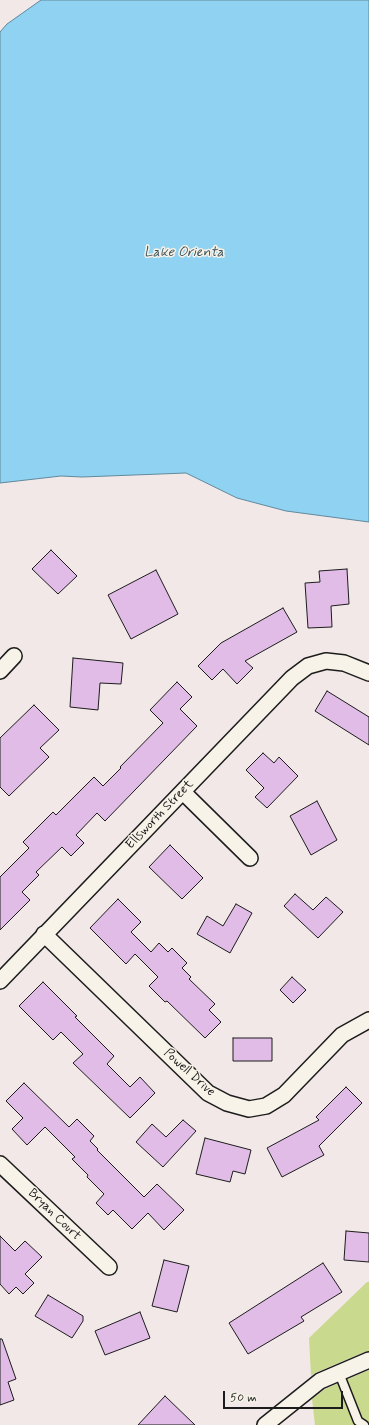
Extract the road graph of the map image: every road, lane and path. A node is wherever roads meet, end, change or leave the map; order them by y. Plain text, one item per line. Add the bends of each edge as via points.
1 (14, 656) dead end
2 (0, 671) edge
3 (369, 673) edge
4 (183, 792) junction
5 (250, 858) dead end
6 (44, 934) junction
7 (0, 981) edge
8 (369, 1020) edge
9 (0, 1164) edge
10 (108, 1267) dead end
11 (369, 1360) edge
12 (339, 1373) junction
13 (265, 1425) edge
14 (364, 1425) edge

1 - 2 street
3 - 4 street, Ellsworth Street via 344,662 326,661 308,666 292,678
4 - 5 street
4 - 6 street, Ellsworth Street
6 - 7 street, Ellsworth Street
6 - 8 street, Powell Drive via 208,1093 227,1103 249,1109 266,1106 284,1095 342,1035
9 - 10 street, Bryan Court
11 - 12 street
12 - 13 street via 320,1381
12 - 14 lane via 358,1421

